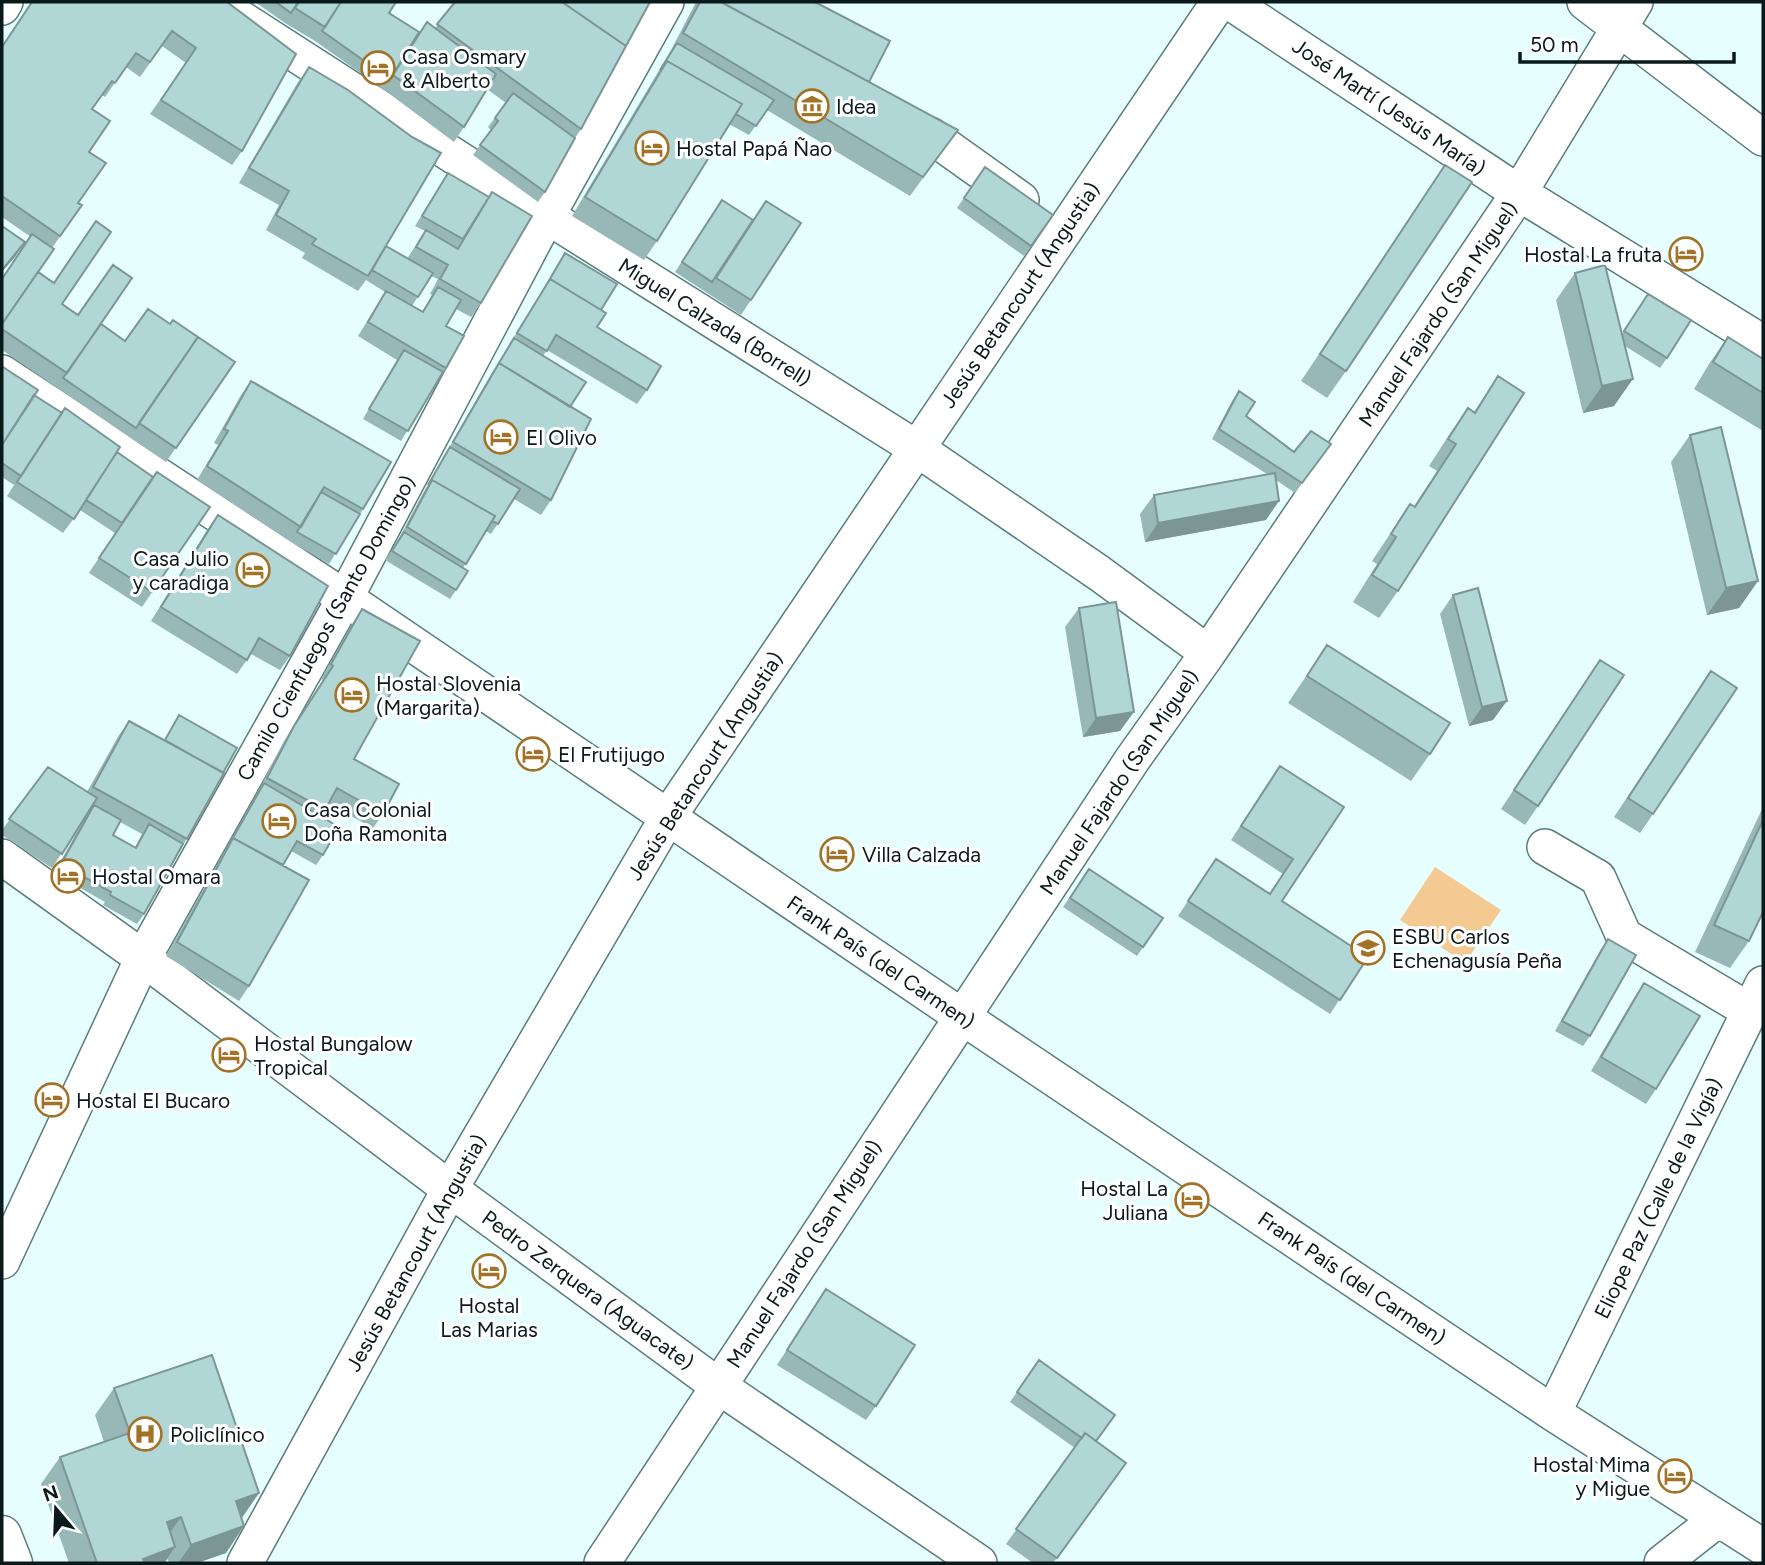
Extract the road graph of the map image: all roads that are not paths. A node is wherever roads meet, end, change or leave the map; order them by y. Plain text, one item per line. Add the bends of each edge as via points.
1 (5, 2) edge
2 (215, 2) edge
3 (666, 2) edge
4 (1219, 2) edge
5 (1230, 2) edge
6 (1585, 2) edge
7 (2, 7) edge
8 (1628, 15) edge
9 (930, 135) edge
10 (1763, 138) edge
11 (1520, 193) junction
12 (547, 216) junction
13 (1064, 230) junction
14 (1763, 343) edge
15 (2, 373) edge
16 (916, 448) junction
17 (345, 598) junction
18 (1208, 653) junction
19 (668, 817) junction
20 (1545, 847) dead end
21 (2, 856) edge
22 (143, 958) junction
23 (1756, 998) edge
24 (961, 1016) junction
25 (450, 1189) junction
26 (2, 1261) edge
27 (717, 1385) junction
28 (1553, 1413) junction
29 (1718, 1519) junction
30 (2, 1535) edge
31 (1763, 1547) edge
32 (13, 1563) edge
33 (245, 1563) edge
34 (602, 1563) edge
35 (979, 1563) edge
36 (1662, 1563) edge

1 - 7 street
2 - 12 street, Miguel Calzada (Borrell)
3 - 12 street, Camilo Cienfuegos (Santo Domingo)
4 - 13 street, Jesús Betancourt (Angustia)
5 - 11 street, José Martí (Jesús María)
6 - 8 street
8 - 10 street
8 - 11 street, Manuel Fajardo (San Miguel)
9 - 13 street
11 - 14 street, José Martí (Jesús María)
11 - 18 street, Manuel Fajardo (San Miguel)
12 - 16 street, Miguel Calzada (Borrell)
12 - 17 street, Camilo Cienfuegos (Santo Domingo)
13 - 16 street, Jesús Betancourt (Angustia)
15 - 17 street, Frank País (del Carmen)
16 - 18 street, Miguel Calzada (Borrell)
16 - 19 street, Jesús Betancourt (Angustia)
17 - 19 street, Frank País (del Carmen)
17 - 22 street, Camilo Cienfuegos (Santo Domingo)
18 - 24 street, Manuel Fajardo (San Miguel)
19 - 24 street, Frank País (del Carmen)
19 - 25 street, Jesús Betancourt (Angustia)
20 - 23 street via 1598,878 1624,936
21 - 22 street, Pedro Zerquera (Aguacate)
22 - 25 street, Pedro Zerquera (Aguacate)
22 - 26 street, Camilo Cienfuegos (Santo Domingo)
23 - 28 street, Eliope Paz (Calle de la Vigía)
24 - 27 street, Manuel Fajardo (San Miguel)
24 - 28 street, Frank País (del Carmen)
25 - 27 street, Pedro Zerquera (Aguacate)
25 - 33 street, Jesús Betancourt (Angustia)
27 - 34 street, Manuel Fajardo (San Miguel)
27 - 35 street, Pedro Zerquera (Aguacate)
28 - 29 street, Frank País (del Carmen)
29 - 31 street, Frank País (del Carmen)
29 - 36 street
30 - 32 main road

